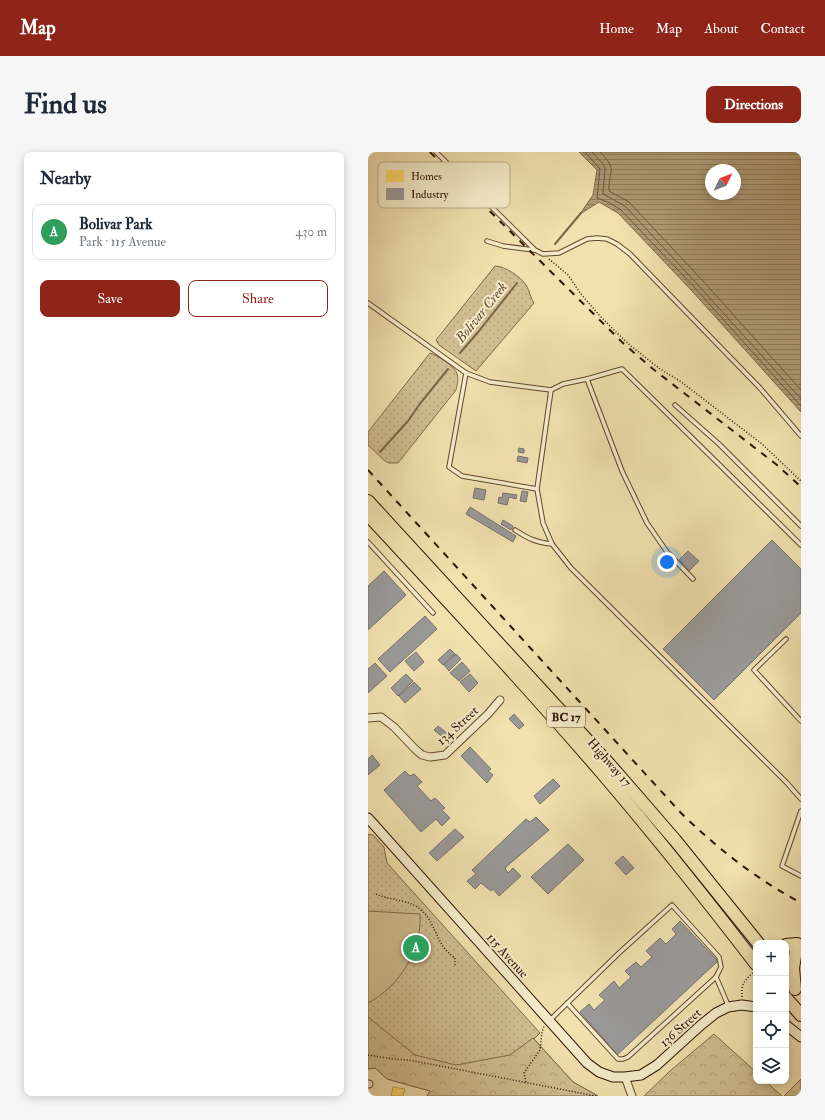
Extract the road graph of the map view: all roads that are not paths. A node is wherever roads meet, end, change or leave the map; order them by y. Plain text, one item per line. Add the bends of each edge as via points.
1 (436, 152) edge
2 (446, 162) edge
3 (493, 208) edge
4 (487, 241) dead end
5 (535, 250) junction
6 (368, 303) edge
7 (466, 373) junction
8 (587, 379) junction
9 (551, 390) junction
10 (675, 405) dead end
11 (801, 436) edge
12 (537, 489) junction
13 (368, 501) edge
14 (368, 515) edge
15 (801, 526) edge
16 (515, 530) dead end
17 (368, 542) edge
18 (552, 544) junction
19 (801, 545) edge
20 (693, 580) dead end
21 (433, 613) dead end
22 (786, 639) dead end
23 (500, 700) dead end
24 (368, 718) edge
25 (801, 721) edge
26 (801, 799) edge
27 (801, 810) edge
28 (368, 818) edge
29 (801, 876) edge
30 (757, 940) edge
31 (795, 943) edge
32 (753, 965) edge
33 (716, 977) junction
34 (789, 982) edge
35 (798, 992) edge
36 (789, 1001) edge
37 (567, 1003) junction
38 (753, 1006) edge
39 (728, 1007) junction
40 (801, 1015) edge
41 (549, 1020) junction
42 (789, 1027) edge
43 (801, 1037) edge
44 (625, 1077) junction
45 (632, 1096) edge

1 - 2 lane
3 - 5 lane
4 - 5 lane
5 - 11 lane via 543,254 560,253 587,238 607,239 617,244 630,254 760,388
6 - 7 lane
7 - 9 lane via 490,382
7 - 12 lane via 449,468 462,476
8 - 9 lane via 562,384
8 - 19 lane via 622,370
8 - 20 lane via 622,471 647,523 666,552
9 - 12 lane
10 - 15 lane via 719,444
12 - 18 lane via 542,523
13 - 30 highway, Highway 17 / BC 17 via 645,806
14 - 32 highway, Highway 17 / BC 17 via 601,772 675,861
16 - 18 lane via 538,542
17 - 21 lane
18 - 26 lane via 571,568
22 - 25 lane via 754,670
23 - 24 street, 134 Street via 445,755 422,755 381,717
27 - 29 lane via 782,866
28 - 41 street, 115 Avenue
31 - 35 highway via 793,968
33 - 37 lane via 623,1059 618,1059
33 - 37 lane via 721,967 719,957 672,905
33 - 39 lane
34 - 35 highway
36 - 40 highway
37 - 41 lane
38 - 39 street, 136 Street
39 - 44 street, 136 Street via 716,1013 657,1065 641,1075
41 - 44 street, 115 Avenue via 587,1063 599,1072 613,1077
42 - 43 street
44 - 45 street

